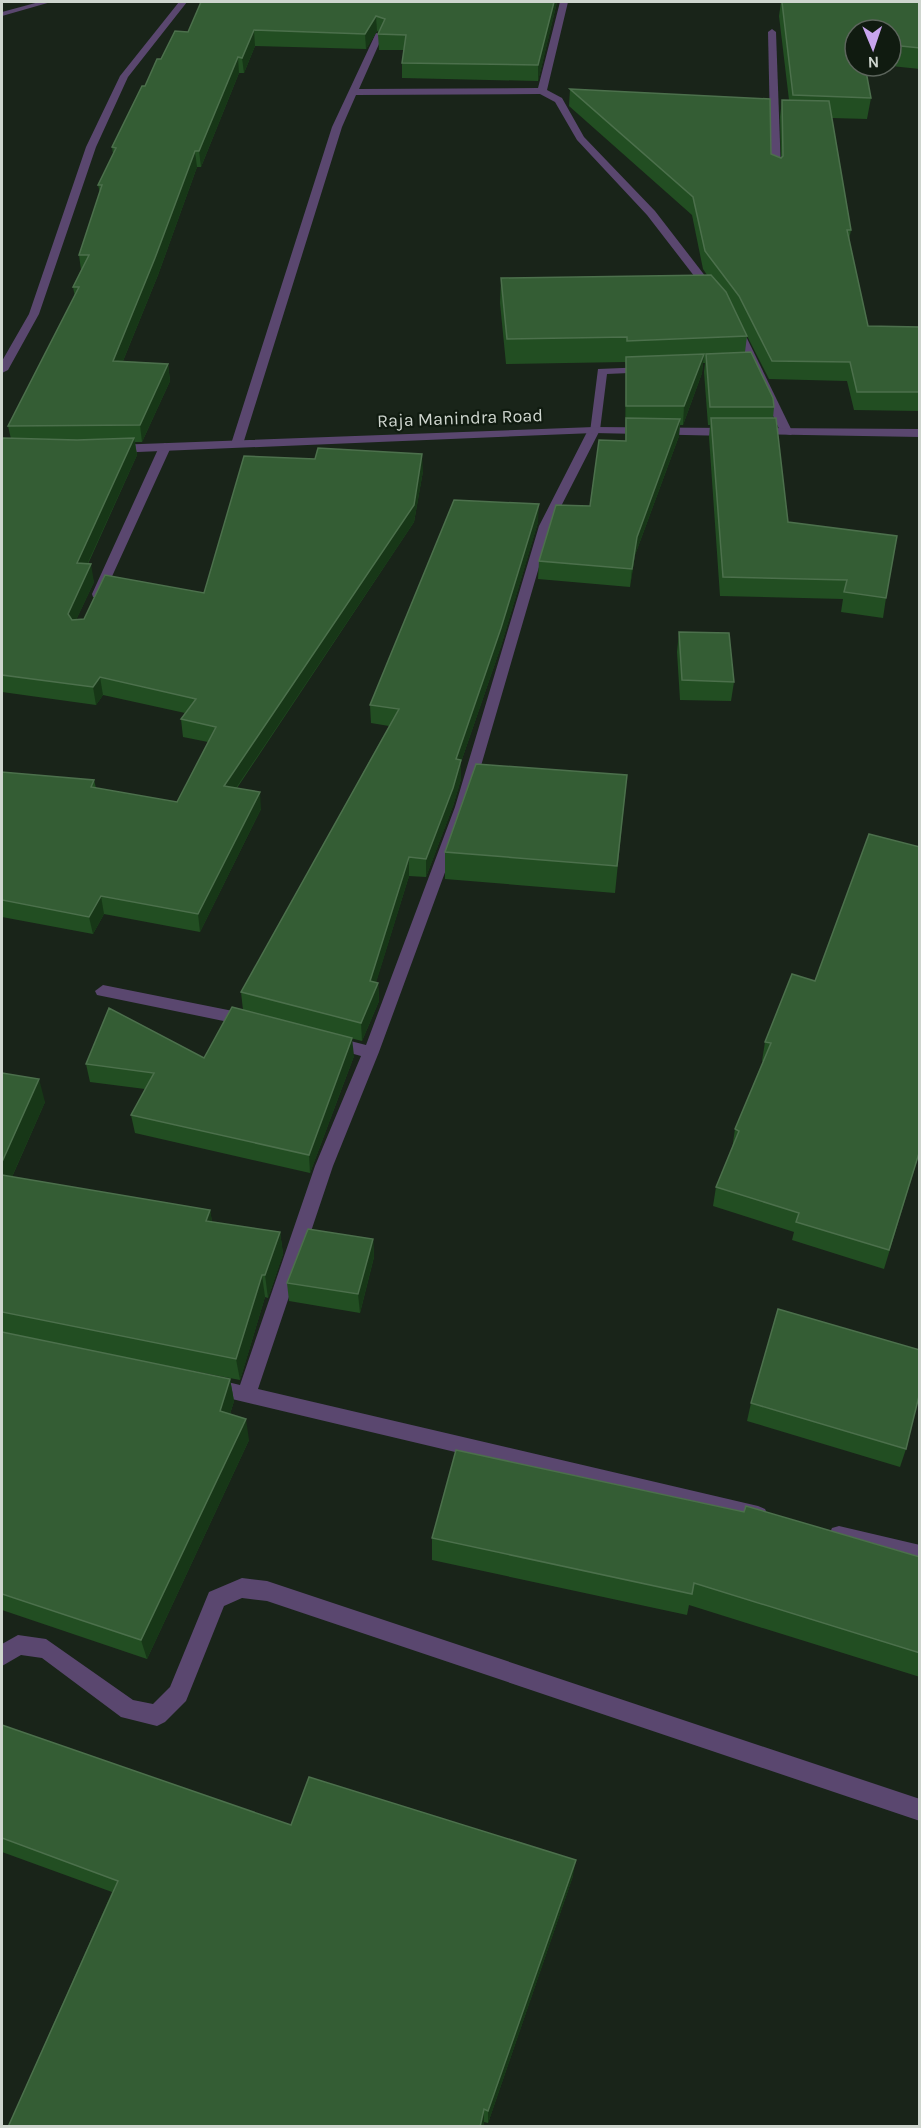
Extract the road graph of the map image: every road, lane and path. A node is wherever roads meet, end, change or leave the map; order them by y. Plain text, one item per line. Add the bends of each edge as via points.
1 (47, 2) edge
2 (183, 2) edge
3 (564, 2) edge
4 (2, 14) edge
5 (772, 32) dead end
6 (379, 35) edge
7 (542, 91) junction
8 (352, 92) junction
9 (559, 100) junction
10 (571, 100) edge
11 (762, 107) edge
12 (774, 107) junction
13 (776, 171) edge
14 (723, 305) edge
15 (730, 315) edge
16 (661, 369) edge
17 (2, 370) edge
18 (594, 430) junction
19 (787, 433) junction
20 (920, 434) edge
21 (237, 444) junction
22 (165, 447) junction
23 (101, 450) edge
24 (90, 611) edge
25 (103, 991) dead end
26 (262, 1024) edge
27 (316, 1038) edge
28 (371, 1052) junction
29 (188, 1381) edge
30 (247, 1393) junction
31 (780, 1521) edge
32 (815, 1529) edge
33 (920, 1554) edge
34 (2, 1656) edge
35 (920, 1810) edge

1 - 4 street
2 - 17 street via 124,76 91,147 34,314
3 - 7 street
5 - 12 street
6 - 8 street
7 - 8 street
7 - 9 street
8 - 21 street via 337,127
9 - 10 street
9 - 14 street via 580,138 651,213
11 - 12 street
12 - 13 street
15 - 19 street via 749,366
16 - 18 street via 602,371
18 - 19 street, Raja Manindra Road
18 - 21 street, Raja Manindra Road
18 - 28 street via 545,526 462,807
19 - 20 street, Raja Manindra Road
21 - 22 street, Raja Manindra Road
22 - 23 street, Raja Manindra Road
22 - 24 street
25 - 26 street
27 - 28 street
28 - 30 street via 324,1166
29 - 30 street
30 - 31 street
32 - 33 street
34 - 35 street via 18,1645 46,1649 129,1710 157,1715 178,1694 216,1599 242,1588 267,1591

